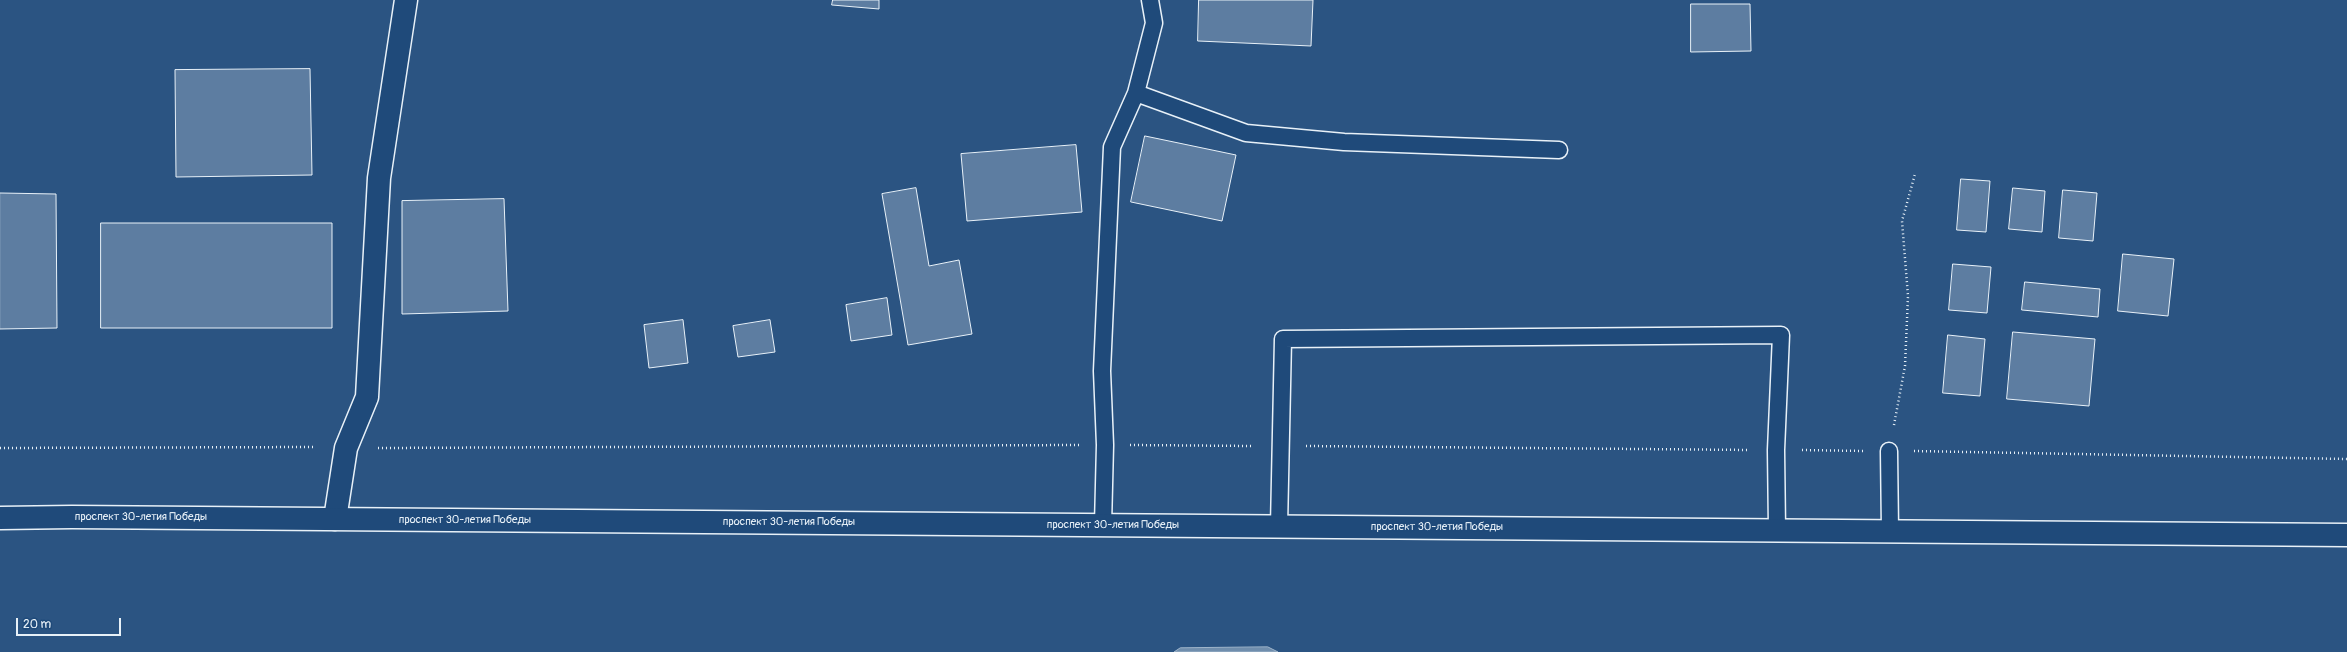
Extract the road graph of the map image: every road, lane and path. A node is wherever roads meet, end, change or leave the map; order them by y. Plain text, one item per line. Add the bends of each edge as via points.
1 (406, 0) edge
2 (1150, 0) edge
3 (1136, 93) junction
4 (1559, 150) dead end
5 (1915, 174) dead end
6 (1105, 445) junction
7 (1280, 446) junction
8 (0, 448) edge
9 (346, 448) junction
10 (1776, 450) junction
11 (1889, 451) junction
12 (2347, 459) edge
13 (0, 518) edge
14 (335, 519) junction
15 (1103, 525) junction
16 (1279, 526) junction
17 (1777, 530) junction
18 (1890, 531) junction
19 (2347, 535) edge

1 - 9 main road via 379,178 367,397
2 - 3 lane via 1154,23
3 - 4 lane via 1246,133 1344,142
3 - 6 lane via 1112,147 1102,371
5 - 11 path via 1902,221 1908,296 1905,366
6 - 7 path
6 - 9 path
6 - 15 lane
7 - 10 path
7 - 10 lane via 1283,339 1781,335
7 - 16 lane
8 - 9 path
9 - 14 main road
10 - 11 path
10 - 17 lane
11 - 12 path
11 - 18 lane
13 - 14 main road, проспект 30-летия Победы
14 - 15 main road, проспект 30-летия Победы
15 - 16 main road, проспект 30-летия Победы
16 - 17 main road, проспект 30-летия Победы
17 - 18 main road, проспект 30-летия Победы
18 - 19 main road, проспект 30-летия Победы

